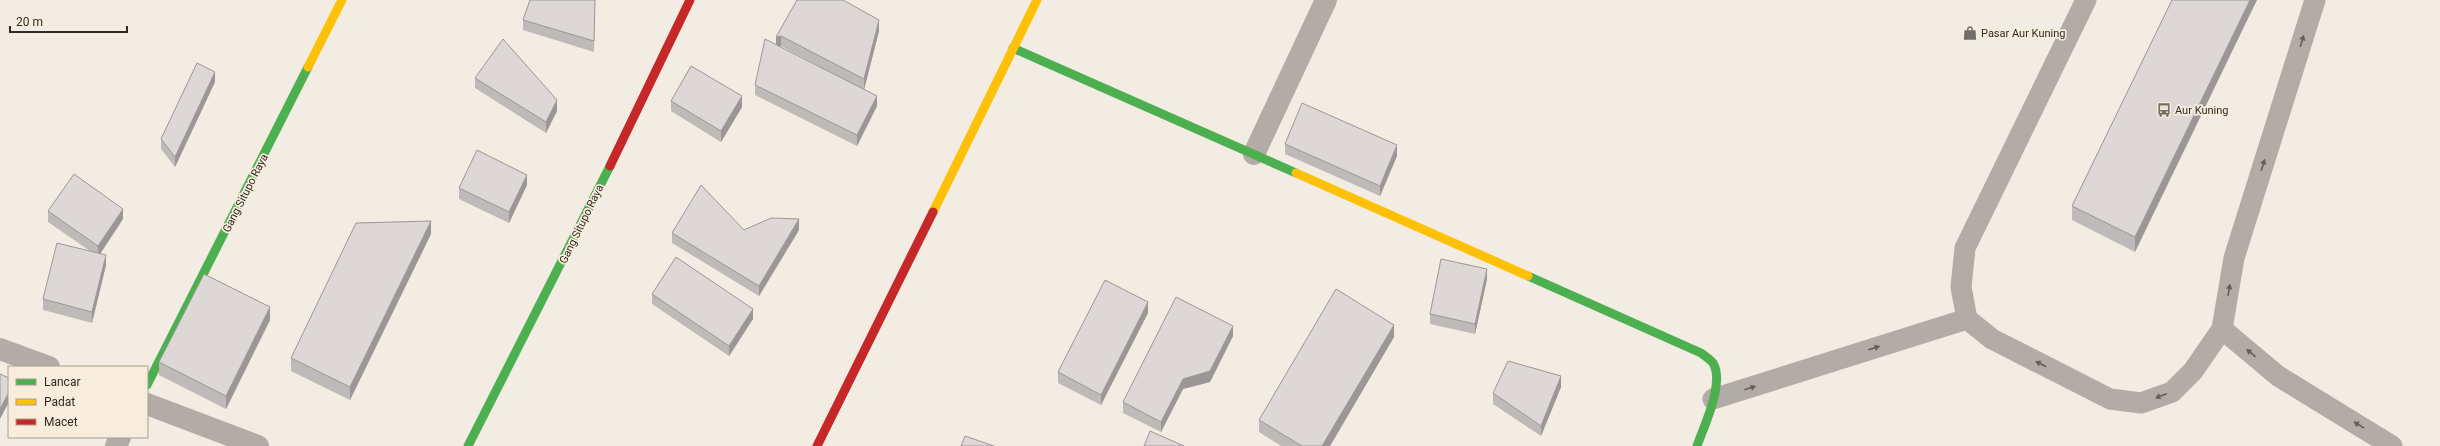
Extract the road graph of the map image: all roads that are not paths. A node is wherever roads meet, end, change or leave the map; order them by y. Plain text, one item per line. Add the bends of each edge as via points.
1 (342, 0) edge
2 (690, 0) edge
3 (1037, 0) edge
4 (1326, 0) edge
5 (2086, 0) edge
6 (2315, 0) edge
7 (1013, 48) junction
8 (1254, 154) junction
9 (1967, 319) junction
10 (2222, 329) junction
11 (0, 348) edge
12 (45, 366) edge
13 (148, 383) edge
14 (1713, 399) junction
15 (148, 404) edge
16 (258, 446) edge
17 (468, 446) edge
18 (816, 446) edge
19 (1697, 446) edge
20 (2392, 446) edge

1 - 13 street, Gang Situpo Raya
2 - 17 street, Gang Situpo Raya via 576,235
3 - 7 street
4 - 8 street
5 - 9 lane via 1965,248 1961,287
10 -> 6 lane via 2234,258
7 - 8 street
7 - 18 street
8 - 14 street via 1701,352 1713,363 1717,379
10 -> 9 lane via 2193,371 2172,392 2141,403 2110,400 1992,339
14 -> 9 lane
20 -> 10 lane via 2278,376
11 - 12 street
14 - 19 street
15 - 16 street

